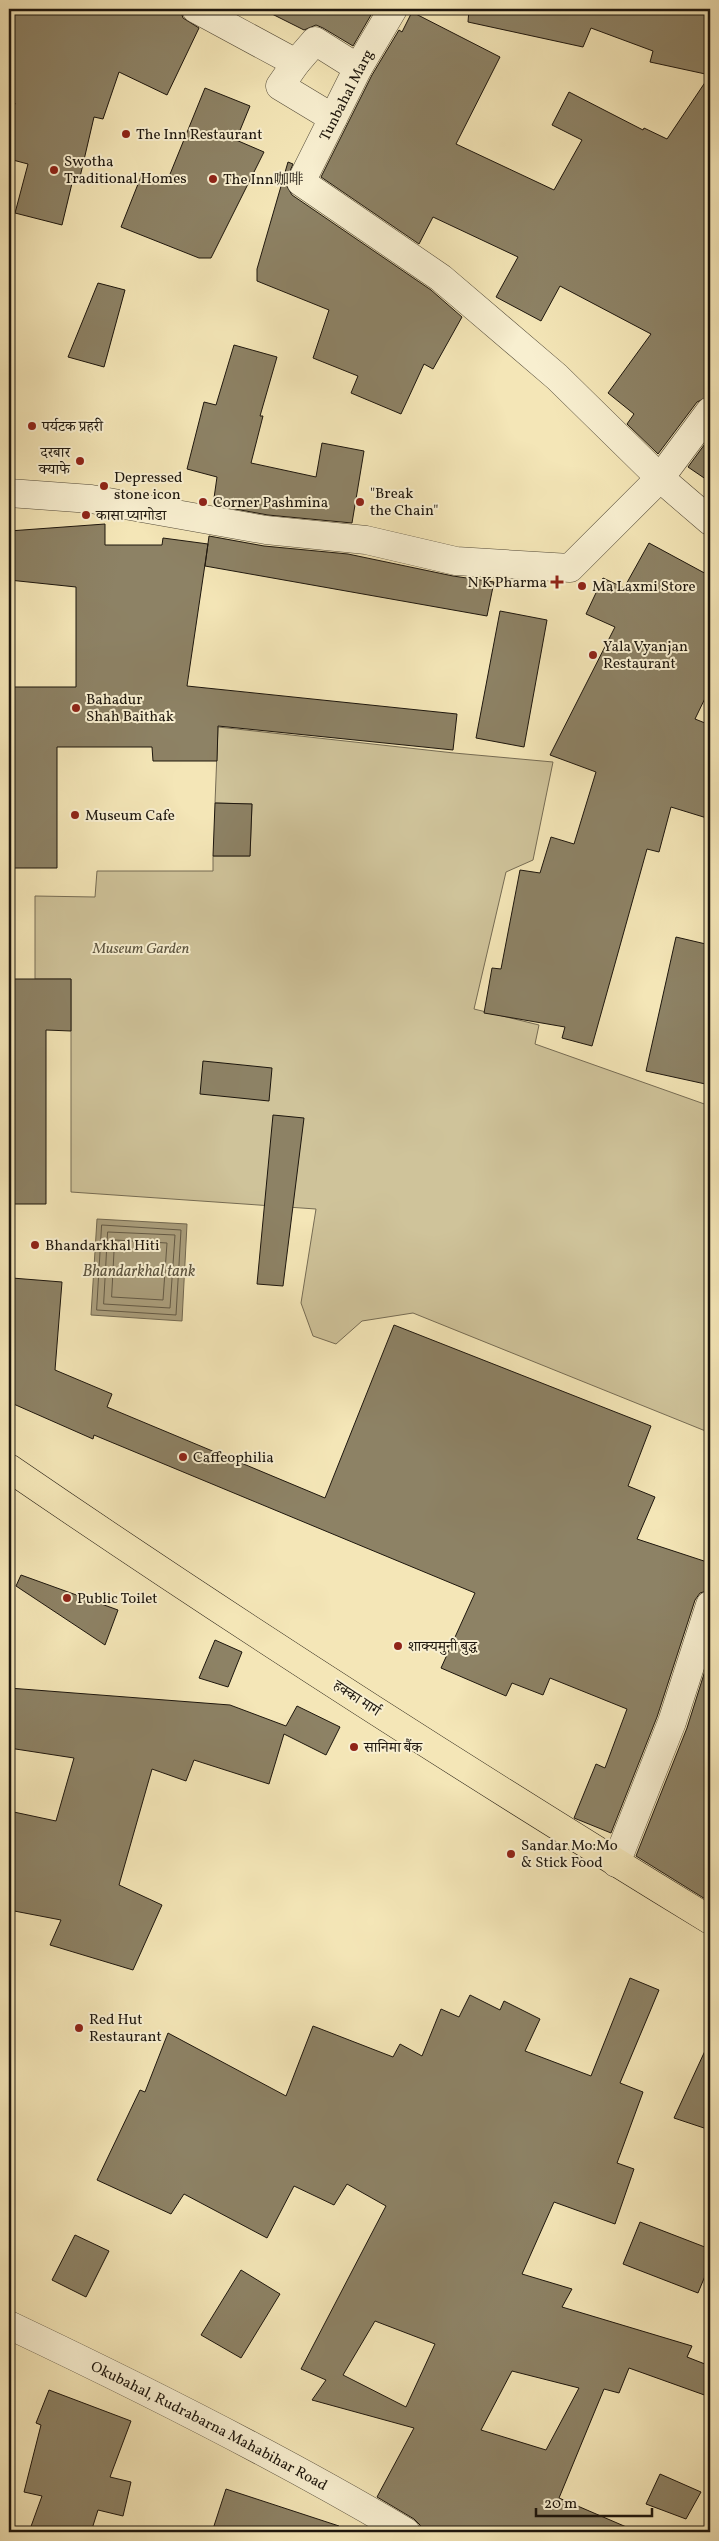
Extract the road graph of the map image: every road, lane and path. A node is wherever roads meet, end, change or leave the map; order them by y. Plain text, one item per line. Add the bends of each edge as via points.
1 (196, 9) edge
2 (393, 9) edge
3 (296, 63) junction
4 (358, 68) junction
5 (334, 118) junction
6 (710, 411) edge
7 (660, 478) junction
8 (9, 493) edge
9 (710, 521) edge
10 (9, 1468) edge
11 (710, 1605) edge
12 (616, 1862) junction
13 (710, 1920) edge
14 (9, 2325) edge
15 (406, 2532) edge

1 - 3 street
2 - 4 street, Tunbahal Marg
3 - 4 street via 315,41
3 - 5 street via 280,86
4 - 5 street, Tunbahal Marg
5 - 7 street, Tunbahal Marg via 301,182 441,278 557,377
6 - 7 street
7 - 8 street via 570,568 456,561 366,540 266,530 91,499
7 - 9 street
10 - 12 main road, हक्का मार्ग via 107,1536
11 - 12 street via 672,1722
12 - 13 main road, हक्का मार्ग
14 - 15 street, Okubahal, Rudrabarna Mahabihar Road via 94,2365 328,2486

